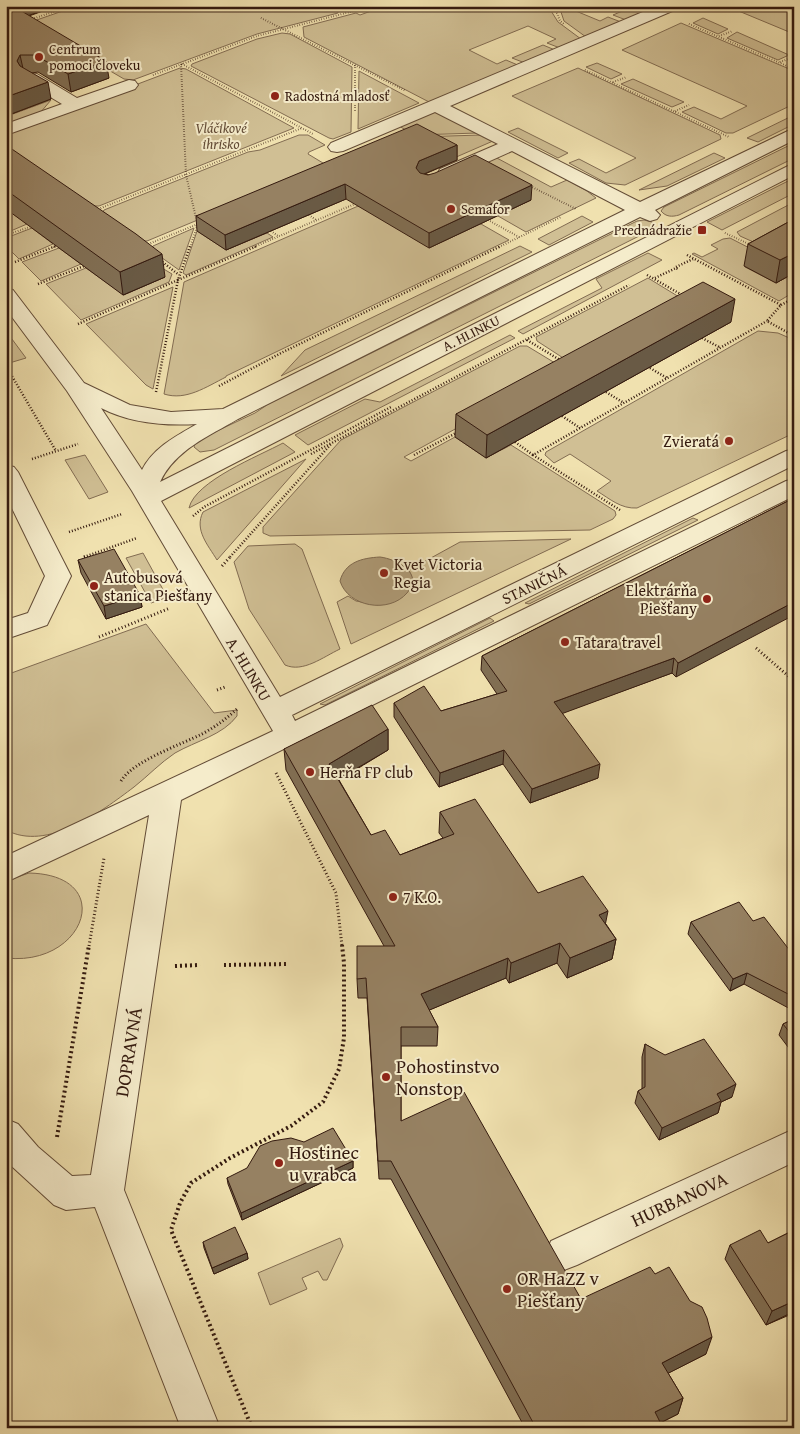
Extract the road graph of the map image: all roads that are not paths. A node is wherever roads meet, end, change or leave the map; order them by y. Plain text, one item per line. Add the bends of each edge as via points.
1 (671, 6) edge
2 (32, 78) edge
3 (128, 84) road end
4 (75, 104) junction
5 (435, 106) junction
6 (6, 130) edge
7 (794, 133) edge
8 (512, 144) junction
9 (337, 147) road end
10 (794, 168) edge
11 (427, 182) edge
12 (639, 210) junction
13 (676, 228) junction
14 (6, 294) edge
15 (76, 388) junction
16 (230, 414) junction
17 (794, 456) edge
18 (6, 472) edge
19 (794, 486) edge
20 (146, 495) junction
21 (6, 630) edge
22 (275, 711) junction
23 (290, 735) junction
24 (167, 795) junction
25 (6, 870) edge
26 (6, 1135) edge
27 (794, 1145) edge
28 (106, 1190) junction
29 (564, 1253) dead end
30 (201, 1428) edge

1 - 5 street
2 - 4 street
3 - 4 street
4 - 6 street
5 - 8 street
5 - 9 street
7 - 12 street, A. HLINKU
8 - 11 street
8 - 12 street
10 - 13 street, A. HLINKU
12 - 13 street
12 - 16 street, A. HLINKU
13 - 20 street, A. HLINKU
14 - 15 street, A. HLINKU
15 - 16 street, A. HLINKU via 124,411 171,420
15 - 20 street, A. HLINKU
16 - 20 street, A. HLINKU via 177,445 156,466
17 - 22 street, STANIČNÁ
18 - 21 street via 58,576 38,619
19 - 23 street, STANIČNÁ
20 - 22 street, A. HLINKU
22 - 23 street, A. HLINKU
23 - 24 street
24 - 25 street
24 - 28 street, DOPRAVNÁ
26 - 28 street via 26,1158 66,1193
27 - 29 street, HURBANOVA
28 - 30 street

